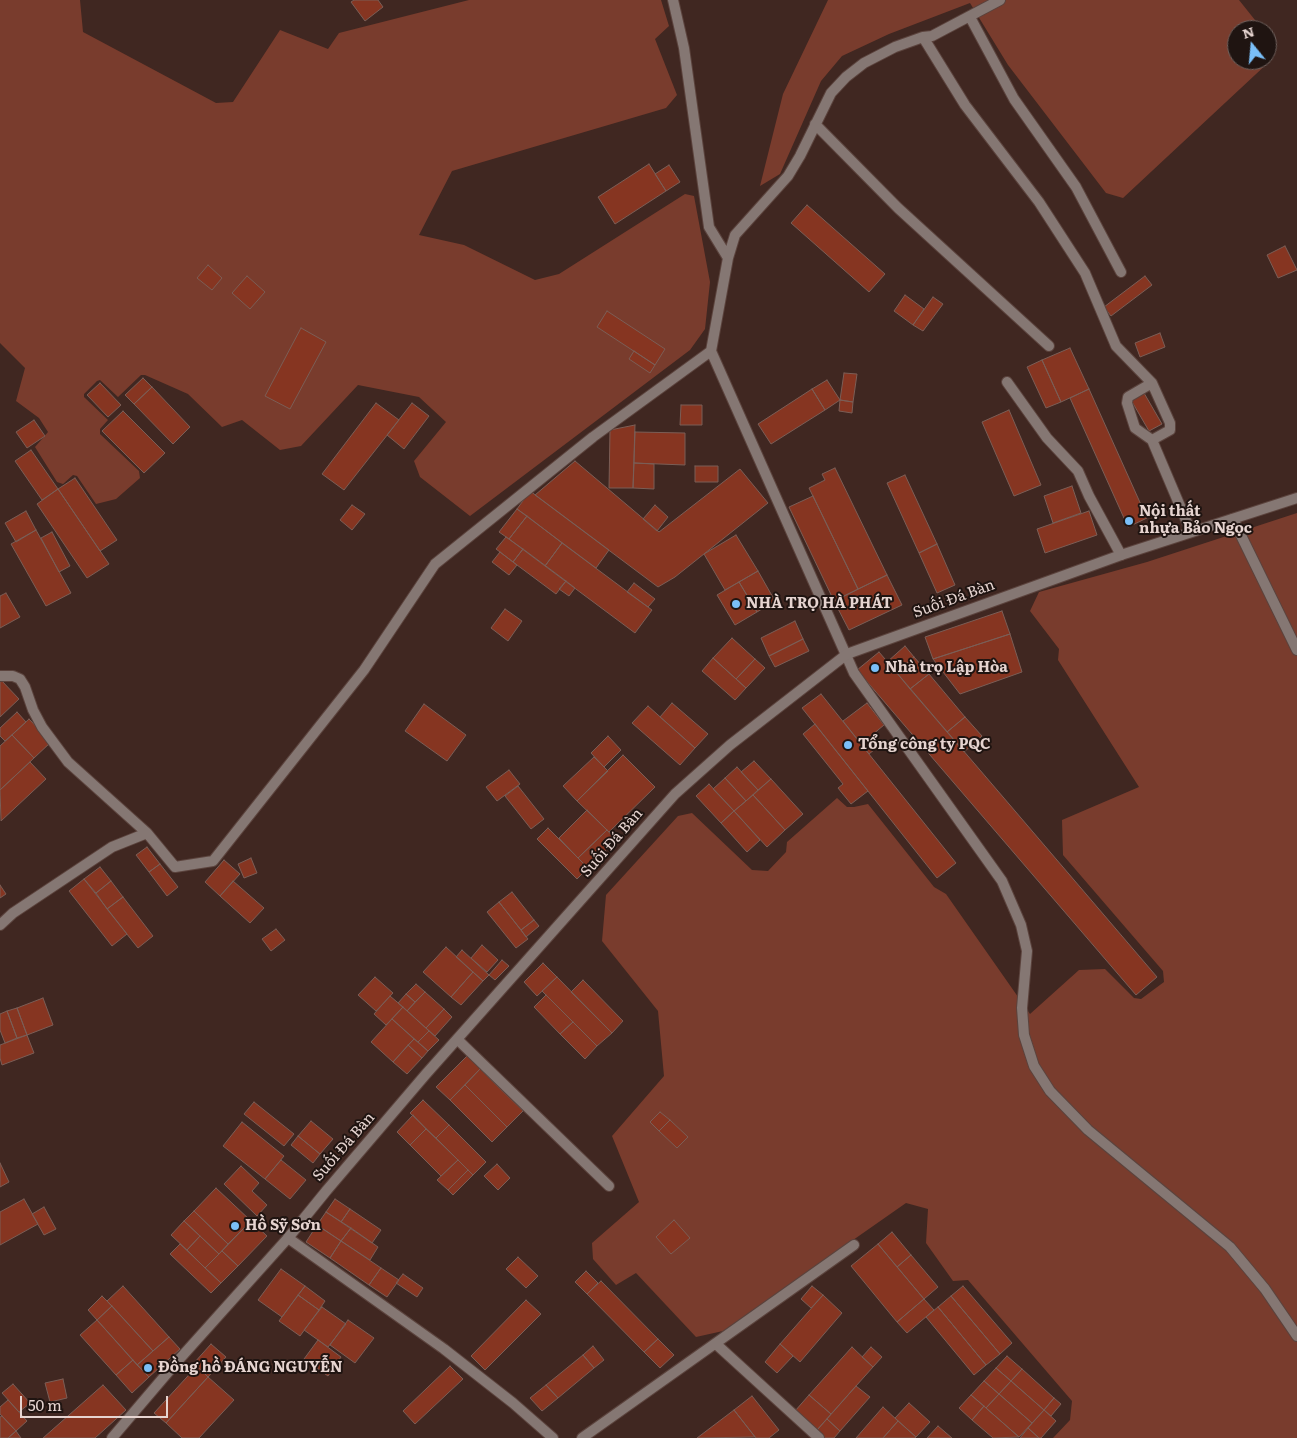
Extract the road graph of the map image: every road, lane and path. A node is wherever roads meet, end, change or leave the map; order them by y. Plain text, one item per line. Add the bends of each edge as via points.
1 (674, 0) edge
2 (1000, 0) edge
3 (970, 17) junction
4 (923, 37) junction
5 (815, 124) junction
6 (728, 258) junction
7 (1121, 272) dead end
8 (1049, 346) dead end
9 (711, 351) junction
10 (1007, 382) dead end
11 (1152, 383) junction
12 (1152, 440) junction
13 (1297, 498) edge
14 (1233, 519) junction
15 (1191, 532) junction
16 (1121, 555) junction
17 (1296, 645) edge
18 (847, 654) junction
19 (0, 676) edge
20 (147, 833) junction
21 (0, 925) edge
22 (458, 1040) junction
23 (609, 1186) dead end
24 (288, 1238) junction
25 (854, 1245) dead end
26 (1297, 1336) edge
27 (716, 1344) junction
28 (112, 1438) edge
29 (552, 1438) edge
30 (582, 1438) edge
31 (819, 1438) edge

1 - 6 street via 684,48 709,227
2 - 3 street
3 - 4 street via 932,36
3 - 7 street via 1014,99 1076,187
4 - 5 street via 895,47 846,77 832,93
4 - 11 street via 965,105 1039,202 1086,273 1116,346
5 - 6 street via 788,176 735,235
5 - 8 street via 898,208
6 - 9 street
9 - 18 street
9 - 20 street via 593,437 435,564 364,670 213,861 176,867
10 - 16 street via 1047,438 1078,471
11 - 12 street via 1170,423 1170,430
11 - 12 street via 1128,397 1127,403 1135,428
12 - 15 street
13 - 14 street, Suối Đá Bàn
14 - 15 street, Suối Đá Bàn
14 - 17 street
15 - 16 street, Suối Đá Bàn
16 - 18 street, Suối Đá Bàn
18 - 22 street, Suối Đá Bàn via 730,745 675,794
18 - 26 street via 854,673 867,692 1002,880 1021,925 1027,951 1022,1008 1024,1035 1034,1066 1088,1130 1230,1247
19 - 20 street via 20,679 42,727 68,762
20 - 21 street via 112,847 12,913
22 - 23 street
22 - 24 street, Suối Đá Bàn
24 - 28 street, Suối Đá Bàn
24 - 29 street via 444,1349
25 - 27 street
27 - 30 street
27 - 31 street

